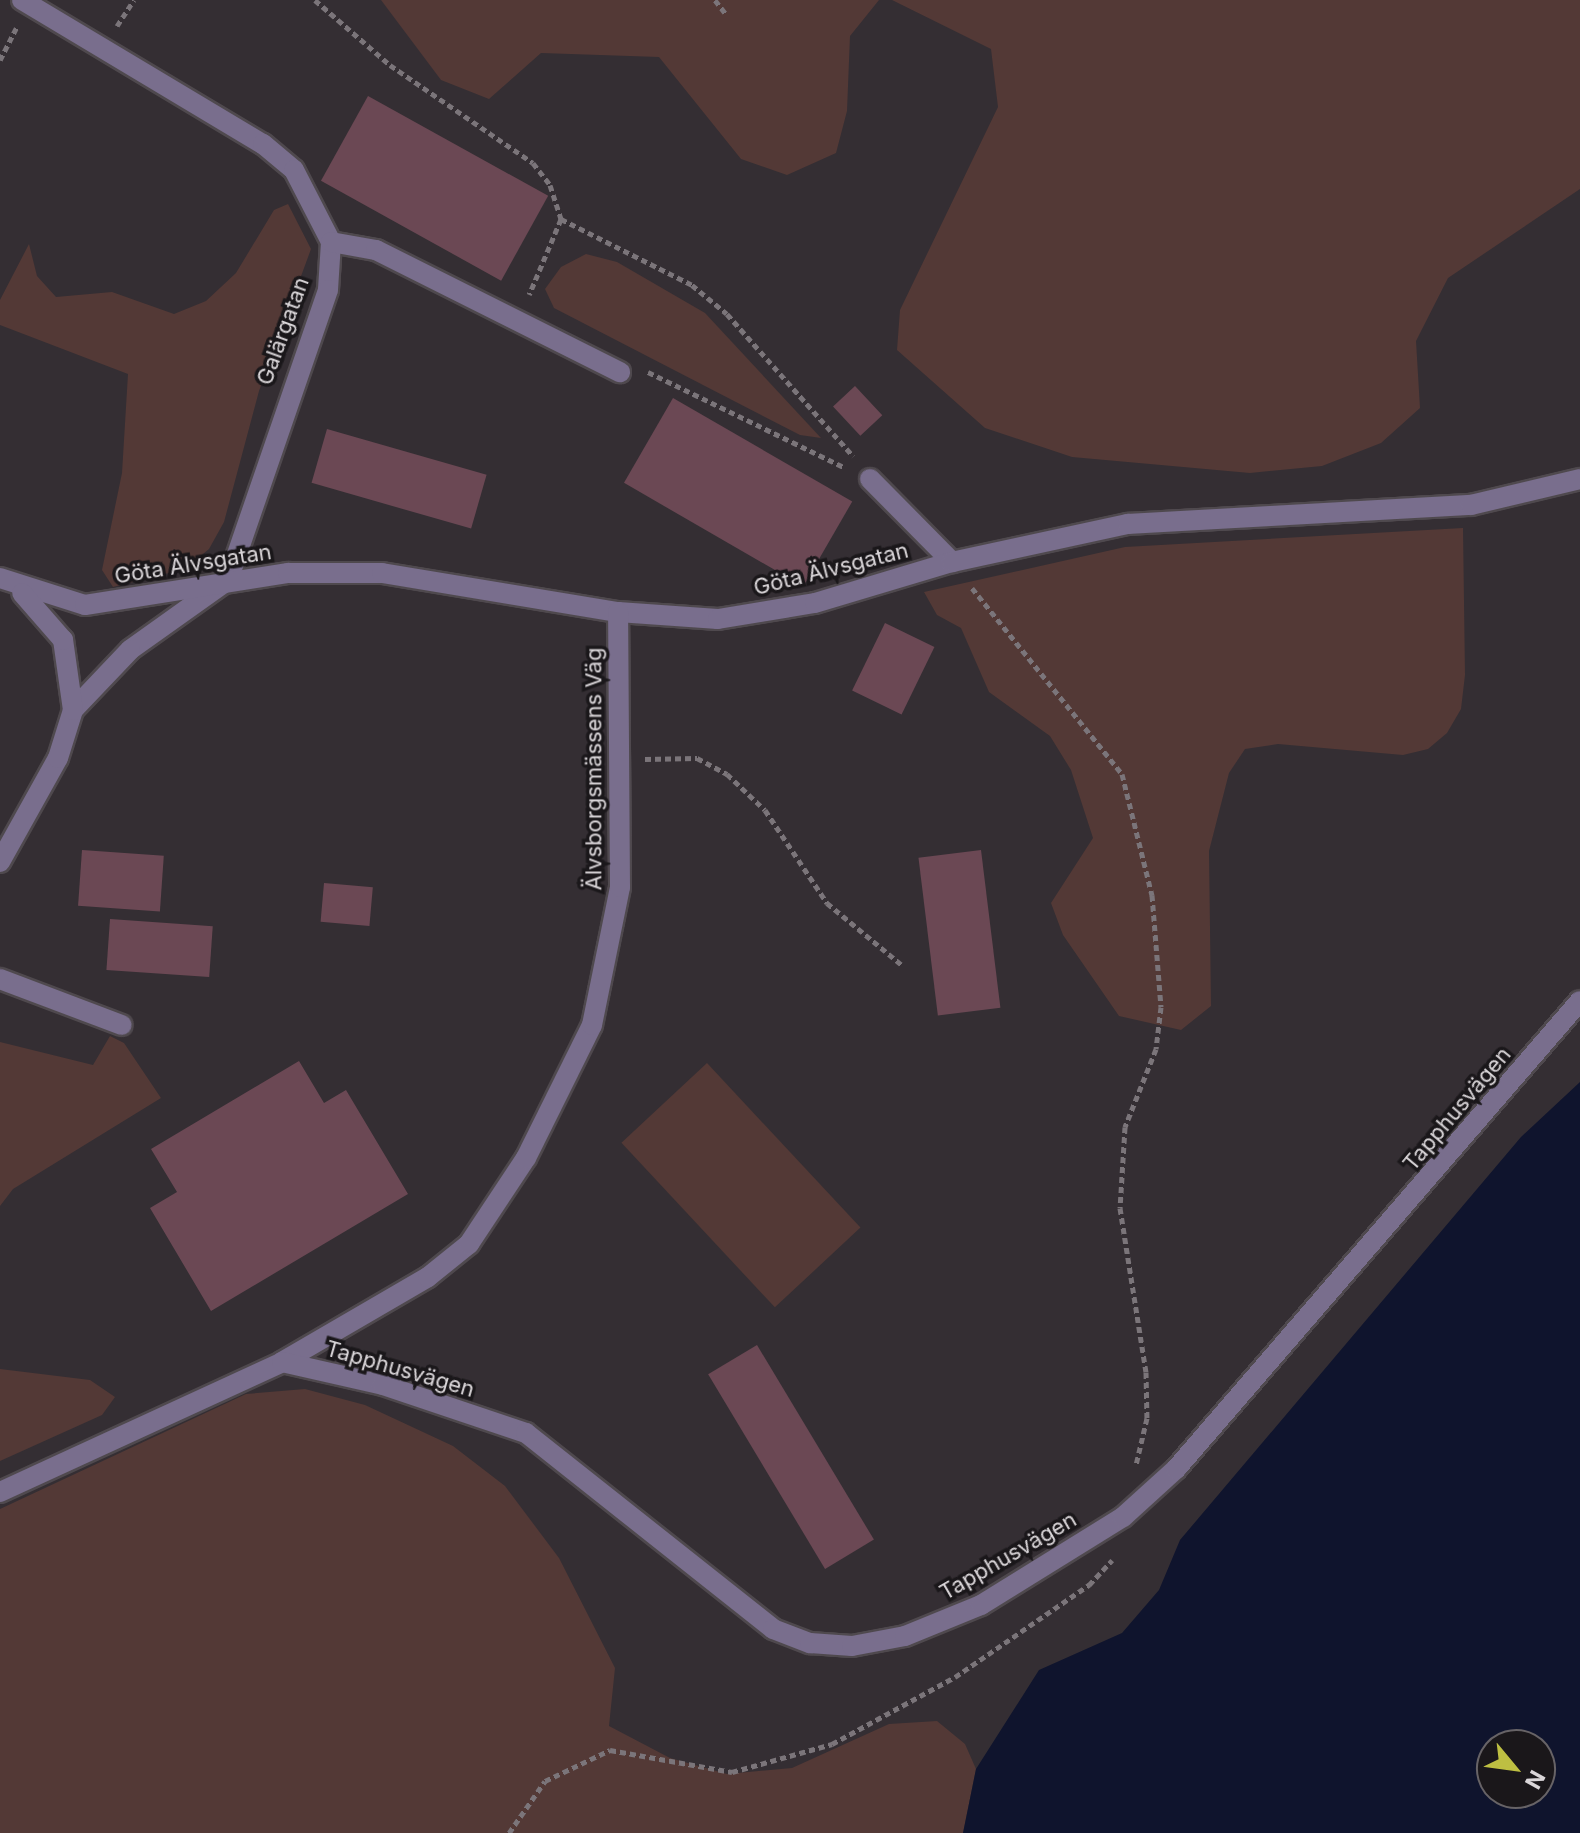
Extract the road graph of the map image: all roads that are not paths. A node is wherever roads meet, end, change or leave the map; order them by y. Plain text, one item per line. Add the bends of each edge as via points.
1 (22, 0) edge
2 (331, 242) junction
3 (620, 372) road end
4 (870, 479) road end
5 (1580, 479) edge
6 (952, 562) junction
7 (228, 580) junction
8 (5, 581) edge
9 (618, 612) junction
10 (73, 710) junction
11 (9, 826) edge
12 (0, 862) edge
13 (0, 979) edge
14 (1580, 1001) edge
15 (122, 1025) dead end
16 (282, 1362) junction
17 (0, 1492) edge

1 - 2 lane via 263,144 294,170
2 - 3 lane via 376,250
2 - 7 lane, Galärgatan via 328,290
4 - 6 lane
5 - 6 lane, Göta Älvsgatan via 1455,506 1128,524
6 - 9 lane, Göta Älvsgatan via 760,614
7 - 8 lane, Göta Älvsgatan via 85,605
7 - 9 lane, Göta Älvsgatan via 382,573
7 - 10 lane via 130,650
8 - 10 lane via 63,640
9 - 16 lane, Älvsborgsmässens Väg via 620,887 608,970 592,1025 526,1158 469,1244 428,1277
10 - 11 lane via 58,758
11 - 12 lane
13 - 15 lane
14 - 16 lane, Tapphusvägen via 1242,1401 1123,1517 981,1605 905,1636 852,1646 810,1643 773,1629 526,1433 383,1385
16 - 17 lane

